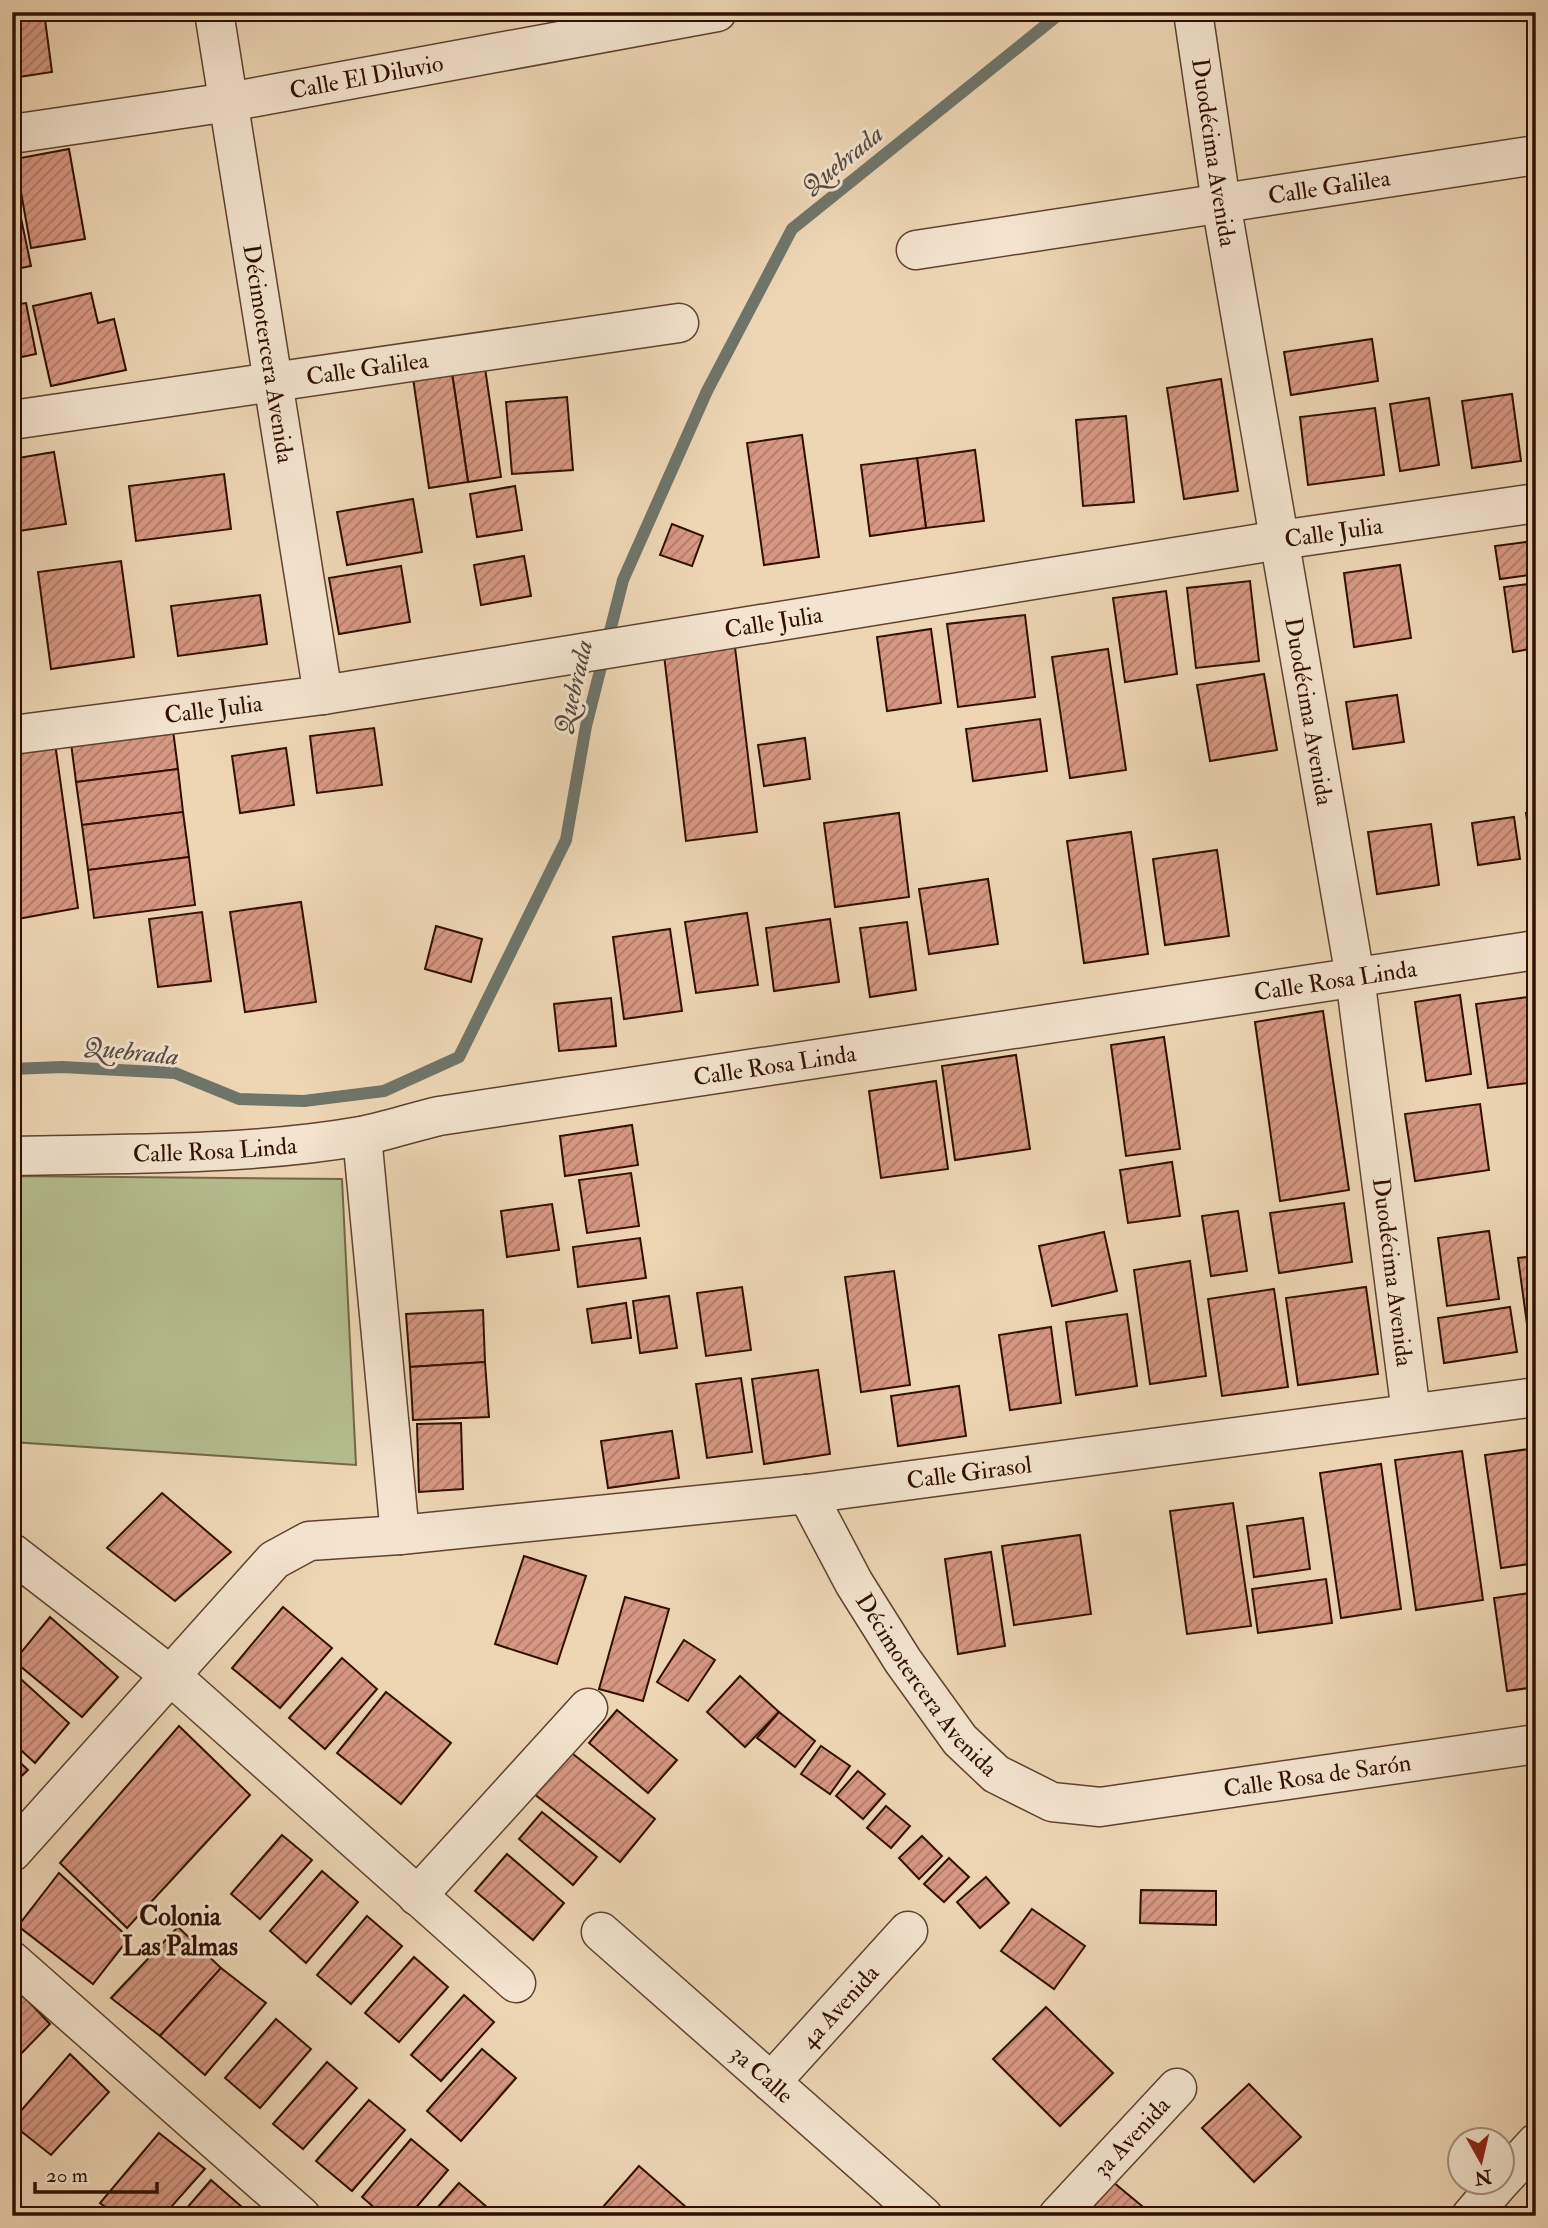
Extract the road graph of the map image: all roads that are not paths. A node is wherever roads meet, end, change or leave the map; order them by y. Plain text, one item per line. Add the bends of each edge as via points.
1 (214, 12) edge
2 (717, 12) edge
3 (1193, 12) edge
4 (229, 102) junction
5 (12, 134) edge
6 (1536, 155) edge
7 (1221, 203) junction
8 (916, 250) dead end
9 (678, 323) dead end
10 (274, 383) junction
11 (12, 420) edge
12 (1536, 503) edge
13 (1280, 540) junction
14 (323, 695) junction
15 (12, 735) edge
16 (1536, 950) edge
17 (1355, 977) junction
18 (362, 1136) junction
19 (12, 1156) edge
20 (1536, 1397) edge
21 (1411, 1413) junction
22 (807, 1494) junction
23 (400, 1535) junction
24 (12, 1553) edge
25 (170, 1675) junction
26 (588, 1708) dead end
27 (1536, 1744) edge
28 (1100, 1807) joint
29 (12, 1852) edge
30 (417, 1896) junction
31 (908, 1931) dead end
32 (601, 1932) dead end
33 (12, 1961) edge
34 (516, 1983) dead end
35 (771, 2082) junction
36 (1177, 2088) dead end
37 (1536, 2143) edge
38 (1516, 2165) edge
39 (1489, 2196) edge
40 (301, 2216) edge
41 (923, 2216) edge
42 (1058, 2216) edge
43 (1471, 2216) edge

1 - 4 street, Décimotercera Avenida
2 - 4 street, Calle El Diluvio
3 - 7 street, Duodécima Avenida
4 - 5 street, Calle El Diluvio
4 - 10 street, Décimotercera Avenida
6 - 7 street, Calle Galilea
7 - 8 street, Calle Galilea
7 - 13 street, Duodécima Avenida
9 - 10 street, Calle Galilea
10 - 11 street, Calle Galilea
10 - 14 street, Décimotercera Avenida
12 - 13 street, Calle Julia
13 - 14 street, Calle Julia
13 - 17 street, Duodécima Avenida
14 - 15 street, Calle Julia
16 - 17 street, Calle Rosa Linda
17 - 18 street, Calle Rosa Linda via 439,1116
17 - 21 street, Duodécima Avenida
18 - 19 street, Calle Rosa Linda via 211,1151
18 - 23 street
20 - 21 street, Calle Girasol
21 - 22 street, Calle Girasol
22 - 23 street, Calle Girasol
22 - 28 street, Décimotercera Avenida via 861,1594 960,1740 996,1774 1052,1801
23 - 25 street, Calle Girasol via 309,1541 274,1560
24 - 25 street
25 - 29 street, Calle Girasol
25 - 30 street
26 - 30 street
27 - 28 street, Calle Rosa de Sarón
30 - 34 street
31 - 35 street, 4a Avenida
32 - 35 street, 3a Calle
33 - 40 street
35 - 41 street, 3a Calle
36 - 42 street, 3a Avenida
37 - 38 street
39 - 43 street

